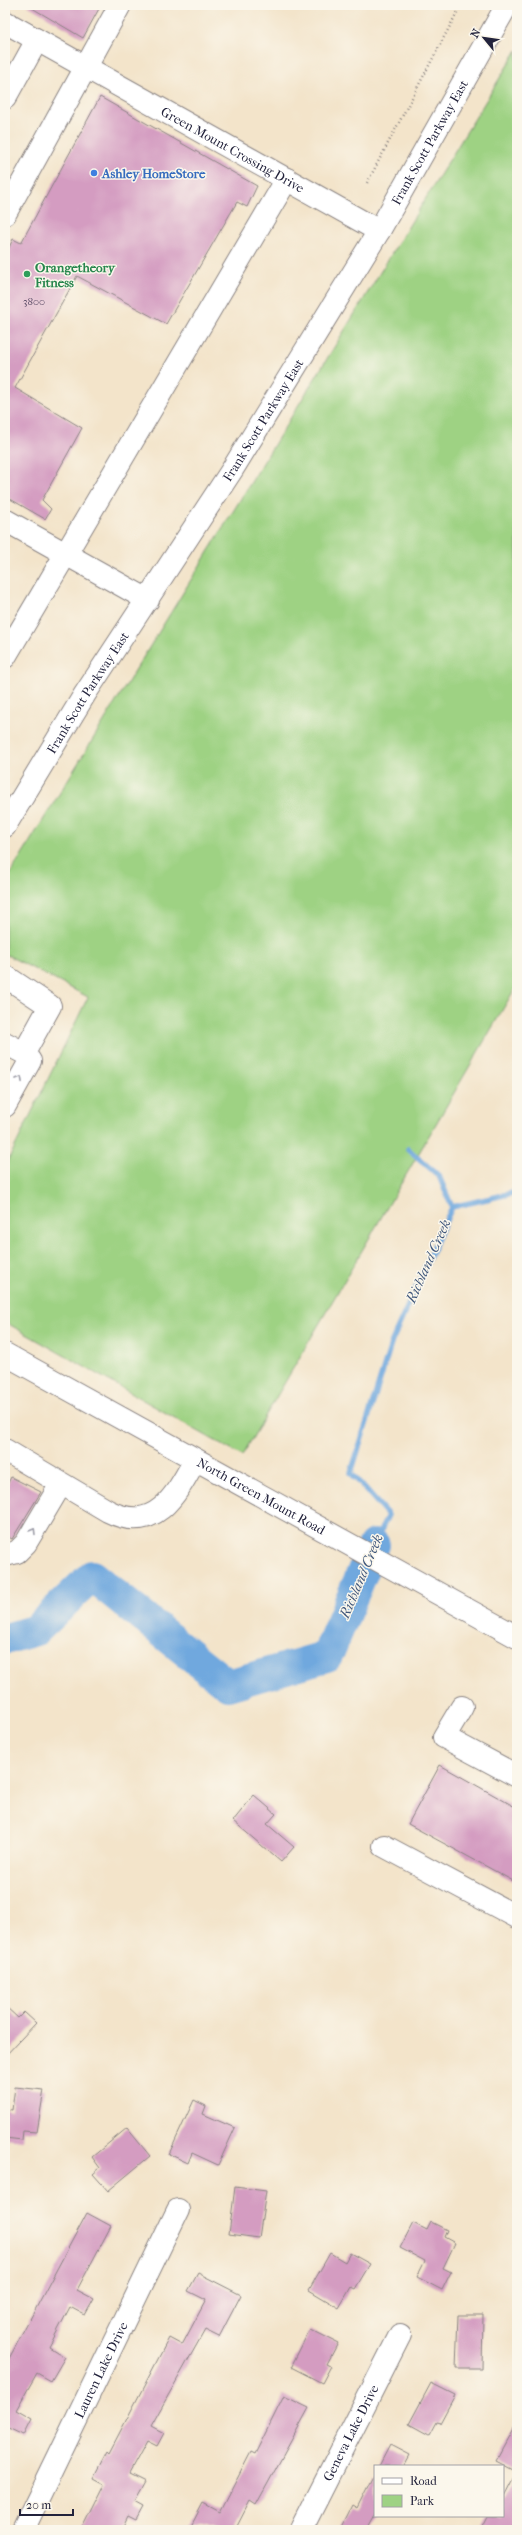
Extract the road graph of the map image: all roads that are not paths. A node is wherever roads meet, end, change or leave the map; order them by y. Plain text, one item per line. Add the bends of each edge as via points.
1 (120, 5) edge
2 (507, 5) edge
3 (5, 22) edge
4 (37, 40) junction
5 (86, 66) junction
6 (5, 98) edge
7 (287, 179) junction
8 (5, 214) edge
9 (379, 231) junction
10 (5, 520) edge
11 (67, 554) junction
12 (148, 600) junction
13 (5, 657) edge
14 (5, 826) edge
15 (5, 976) edge
16 (14, 1048) edge
17 (5, 1106) edge
18 (5, 1354) edge
19 (5, 1450) edge
20 (195, 1460) junction
21 (61, 1484) junction
22 (5, 1555) edge
23 (517, 1637) edge
24 (462, 1707) dead end
25 (517, 1776) edge
26 (384, 1846) dead end
27 (517, 1917) edge
28 (178, 2210) dead end
29 (400, 2335) dead end
30 (23, 2530) edge
31 (301, 2530) edge

1 - 5 street
2 - 9 street, Frank Scott Parkway East
3 - 4 street, Green Mount Crossing Drive
4 - 5 street, Green Mount Crossing Drive
4 - 6 street
5 - 7 street, Green Mount Crossing Drive
5 - 8 street
7 - 9 street, Green Mount Crossing Drive
7 - 11 street
9 - 12 street, Frank Scott Parkway East via 232,470
10 - 11 street
11 - 12 street
11 - 13 street
12 - 14 street, Frank Scott Parkway East via 85,694
15 - 16 street via 50,1006
17 -> 16 street via 30,1061
18 - 20 street, North Green Mount Road
19 - 21 street
20 - 21 street via 176,1495 152,1515 138,1518 115,1515
20 - 23 street, North Green Mount Road
22 -> 21 street via 17,1552 26,1543
24 - 25 street via 444,1737
26 - 27 street
28 - 30 street, Lauren Lake Drive
29 - 31 street, Geneva Lake Drive

